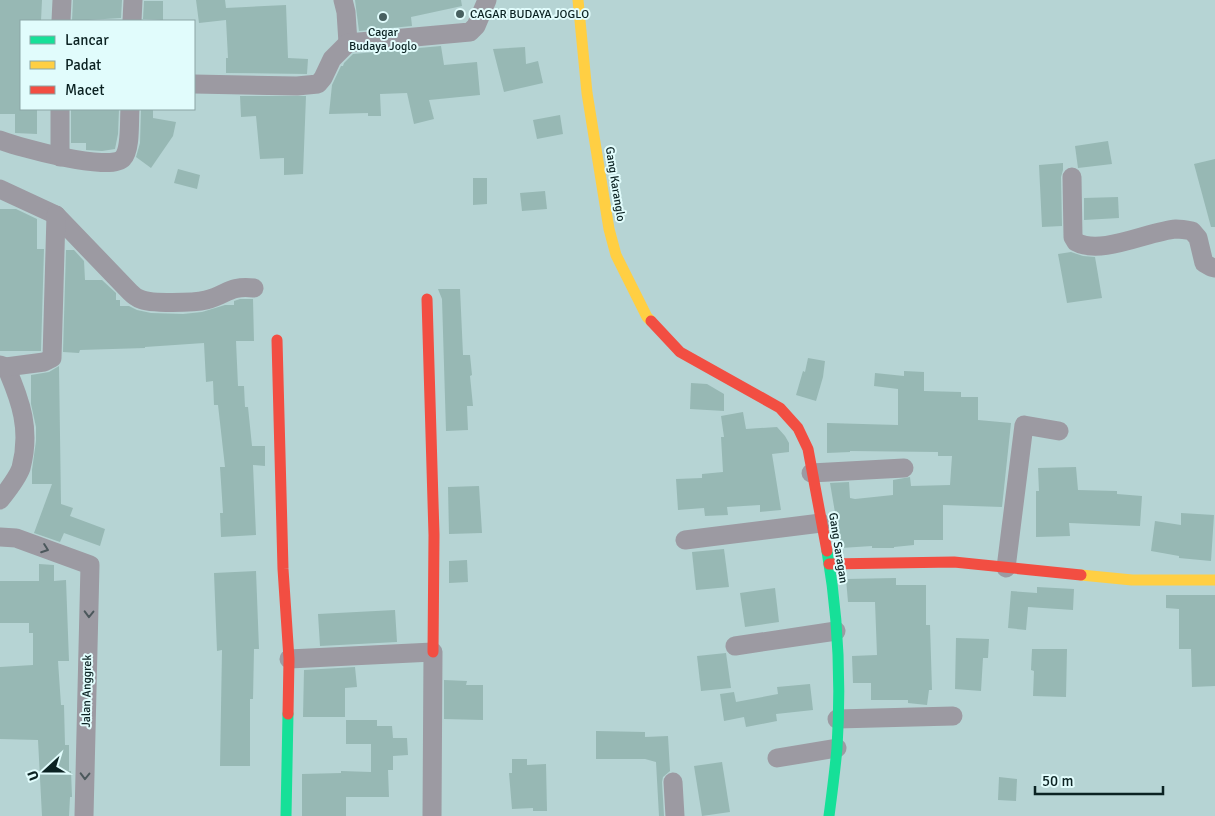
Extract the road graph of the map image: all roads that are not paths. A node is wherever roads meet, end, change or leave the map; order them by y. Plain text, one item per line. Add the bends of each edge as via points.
1 (62, 0) edge
2 (133, 0) edge
3 (343, 0) edge
4 (487, 0) edge
5 (578, 0) edge
6 (61, 20) edge
7 (132, 20) edge
8 (348, 42) junction
9 (195, 84) edge
10 (60, 110) edge
11 (130, 110) edge
12 (0, 140) edge
13 (60, 157) junction
14 (1072, 177) dead end
15 (0, 189) edge
16 (56, 215) junction
17 (1215, 268) edge
18 (254, 288) dead end
19 (427, 299) dead end
20 (277, 340) dead end
21 (680, 352) joint
22 (3, 366) edge
23 (1059, 431) dead end
24 (904, 468) dead end
25 (811, 472) junction
26 (0, 500) edge
27 (821, 523) junction
28 (0, 537) edge
29 (685, 540) dead end
30 (829, 564) junction
31 (1006, 568) junction
32 (1215, 580) edge
33 (836, 631) junction
34 (735, 646) dead end
35 (433, 652) junction
36 (289, 659) junction
37 (953, 716) dead end
38 (837, 719) junction
39 (837, 748) junction
40 (777, 758) dead end
41 (673, 782) dead end
42 (84, 816) edge
43 (286, 816) edge
44 (432, 816) edge
45 (676, 816) edge
46 (830, 816) edge

1 - 6 street
2 - 7 street
3 - 8 street
4 - 8 street via 470,32
5 - 21 street, Gang Karanglo via 587,93 616,255 647,317
8 - 9 street via 332,59 318,84
10 - 13 street
11 - 13 street via 127,152 122,160 107,163
12 - 13 street
14 - 17 street via 1076,242 1098,246 1176,229 1192,231 1198,238 1204,263
15 - 16 street
16 - 18 street via 141,300 195,302 241,286
16 - 22 street via 52,358 44,362
19 - 35 street via 434,535
20 - 36 street via 283,569
21 - 25 street, Gang Saragan via 780,408 798,428 808,449
22 - 26 street via 24,415 26,433 20,469
23 - 31 street via 1024,425
24 - 25 street
25 - 27 street, Gang Saragan
27 - 29 street
27 - 30 street, Gang Saragan
28 -> 42 street, Jalan Anggrek via 16,538 90,565
30 - 31 street via 954,562
30 - 33 street, Gang Saragan
31 - 32 street via 1132,580
33 - 34 street
33 - 38 street, Gang Saragan
35 - 36 street
35 - 44 street
36 - 43 street
37 - 38 street
38 - 39 street, Gang Saragan
39 - 40 street
39 - 46 street, Gang Saragan
41 - 45 street

